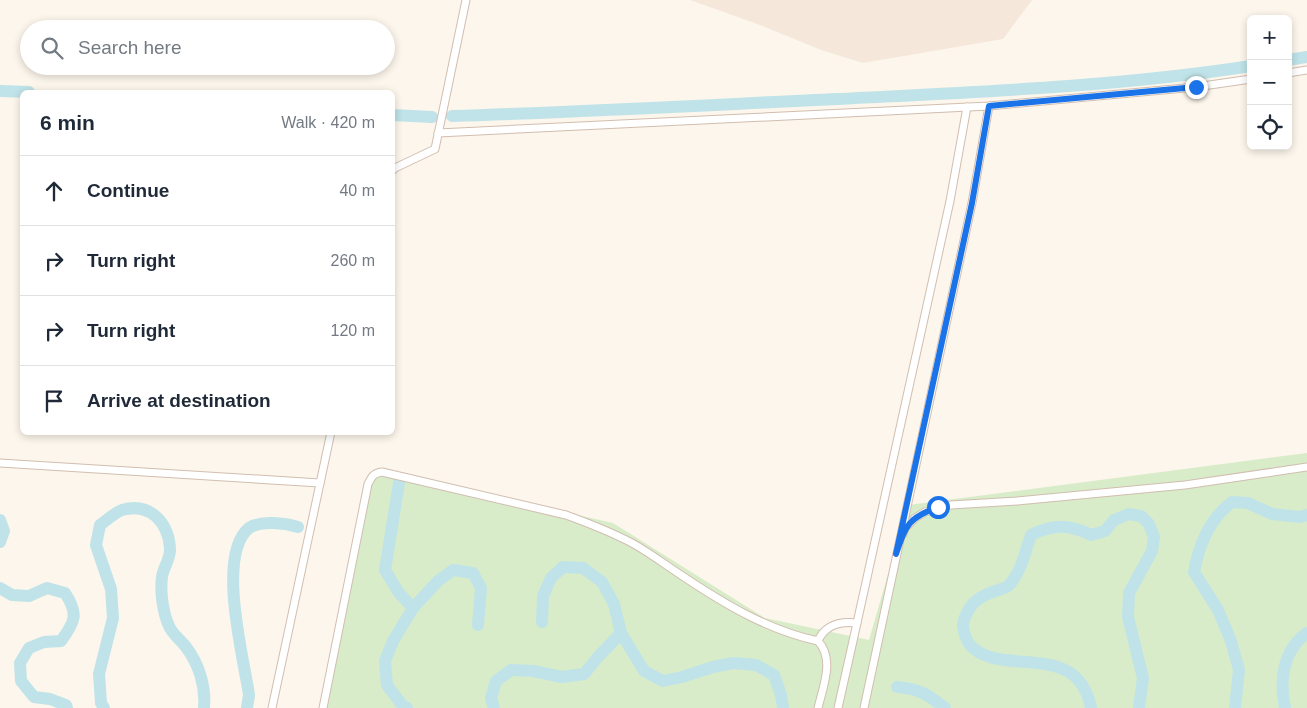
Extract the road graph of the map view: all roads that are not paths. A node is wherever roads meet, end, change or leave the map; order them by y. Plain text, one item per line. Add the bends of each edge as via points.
1 (466, 0) edge
2 (1307, 70) edge
3 (1292, 72) edge
4 (1247, 80) edge
5 (989, 106) junction
6 (967, 107) junction
7 (438, 133) junction
8 (395, 169) edge
9 (331, 435) edge
10 (0, 463) edge
11 (1307, 467) edge
12 (320, 483) junction
13 (896, 554) junction
14 (857, 623) junction
15 (818, 641) junction
16 (272, 708) edge
17 (323, 708) edge
18 (818, 708) edge
19 (838, 708) edge
20 (864, 708) edge

1 - 7 lane
2 - 3 lane
4 - 5 lane
5 - 6 lane
5 - 13 lane via 972,203
6 - 7 lane
6 - 14 lane via 950,201
7 - 8 lane via 435,150
9 - 12 lane
10 - 12 lane
11 - 13 lane via 1185,485 938,507 914,518 906,528
12 - 16 lane
13 - 20 lane
14 - 15 lane via 845,621 835,624 821,633
14 - 19 lane
15 - 17 lane via 741,613 634,544 566,514 376,473 368,484
15 - 18 lane via 827,658

